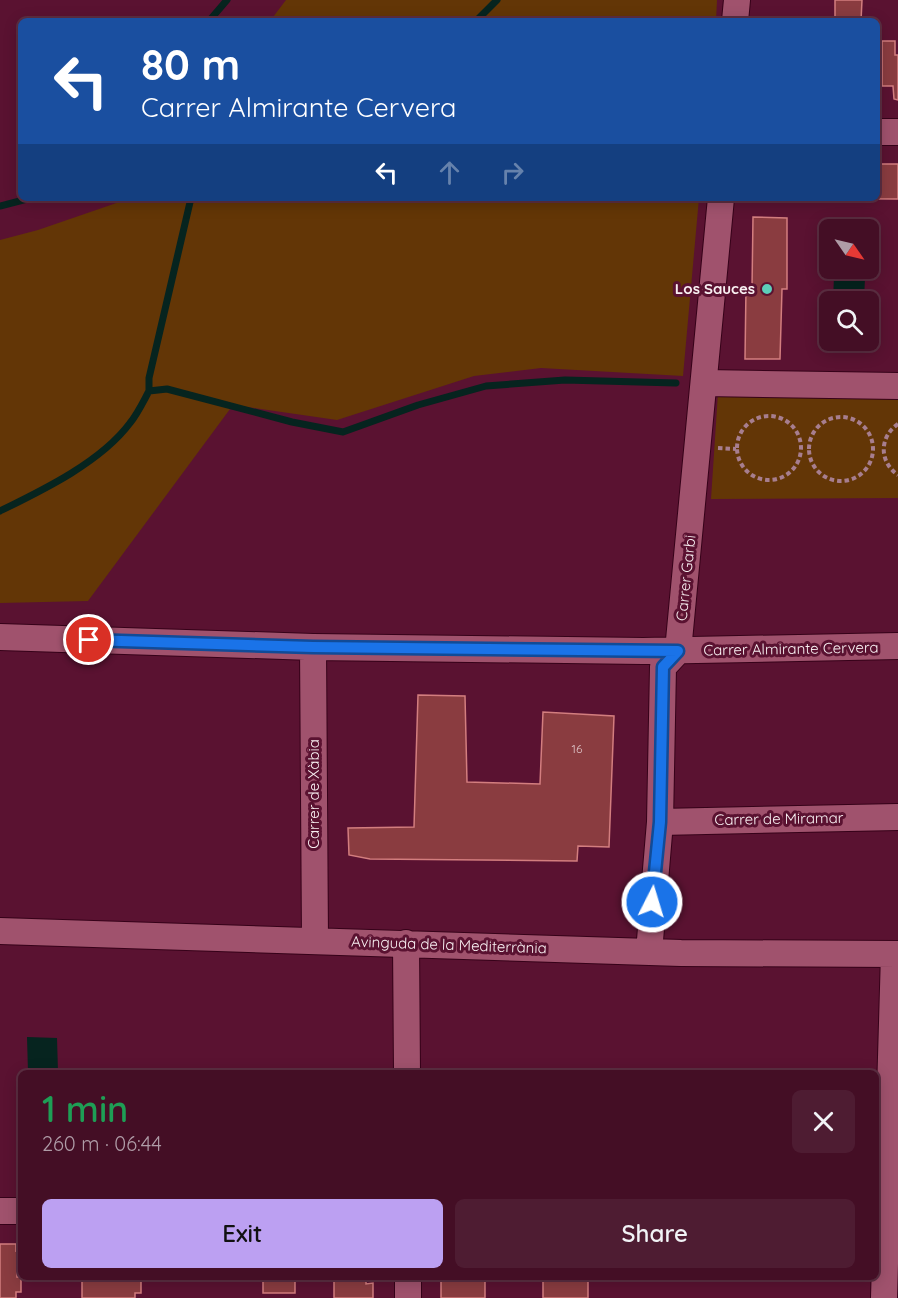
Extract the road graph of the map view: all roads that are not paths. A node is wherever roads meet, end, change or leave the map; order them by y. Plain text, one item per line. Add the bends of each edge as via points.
1 (737, 0) edge
2 (735, 18) edge
3 (880, 132) edge
4 (898, 132) edge
5 (721, 201) edge
6 (705, 383) junction
7 (898, 386) edge
8 (0, 638) edge
9 (898, 646) edge
10 (313, 647) junction
11 (678, 651) junction
12 (898, 817) edge
13 (660, 822) junction
14 (0, 931) edge
15 (315, 940) junction
16 (406, 943) junction
17 (649, 952) junction
18 (896, 954) edge
19 (407, 1070) edge
20 (887, 1203) edge
21 (0, 1211) edge
22 (18, 1211) edge
23 (408, 1280) edge
24 (408, 1298) edge
25 (884, 1298) edge

1 - 2 street
3 - 4 street
5 - 6 street, Carrer Garbi
6 - 7 street
6 - 11 street, Carrer Garbi
8 - 10 street, Carrer Almirante Cervera
9 - 11 street, Carrer Almirante Cervera
10 - 11 street, Carrer Almirante Cervera
10 - 15 street, Carrer de Xàbia
11 - 13 street, Carrer Garbi via 663,667
12 - 13 street, Carrer de Miramar
13 - 17 street, Carrer Garbi
14 - 15 street, Avinguda de la Mediterrània
15 - 16 street, Avinguda de la Mediterrània
16 - 17 street, Avinguda de la Mediterrània
16 - 19 street
17 - 18 street, Avinguda de la Mediterrània
18 - 20 street
20 - 25 street
21 - 22 street
23 - 24 street

